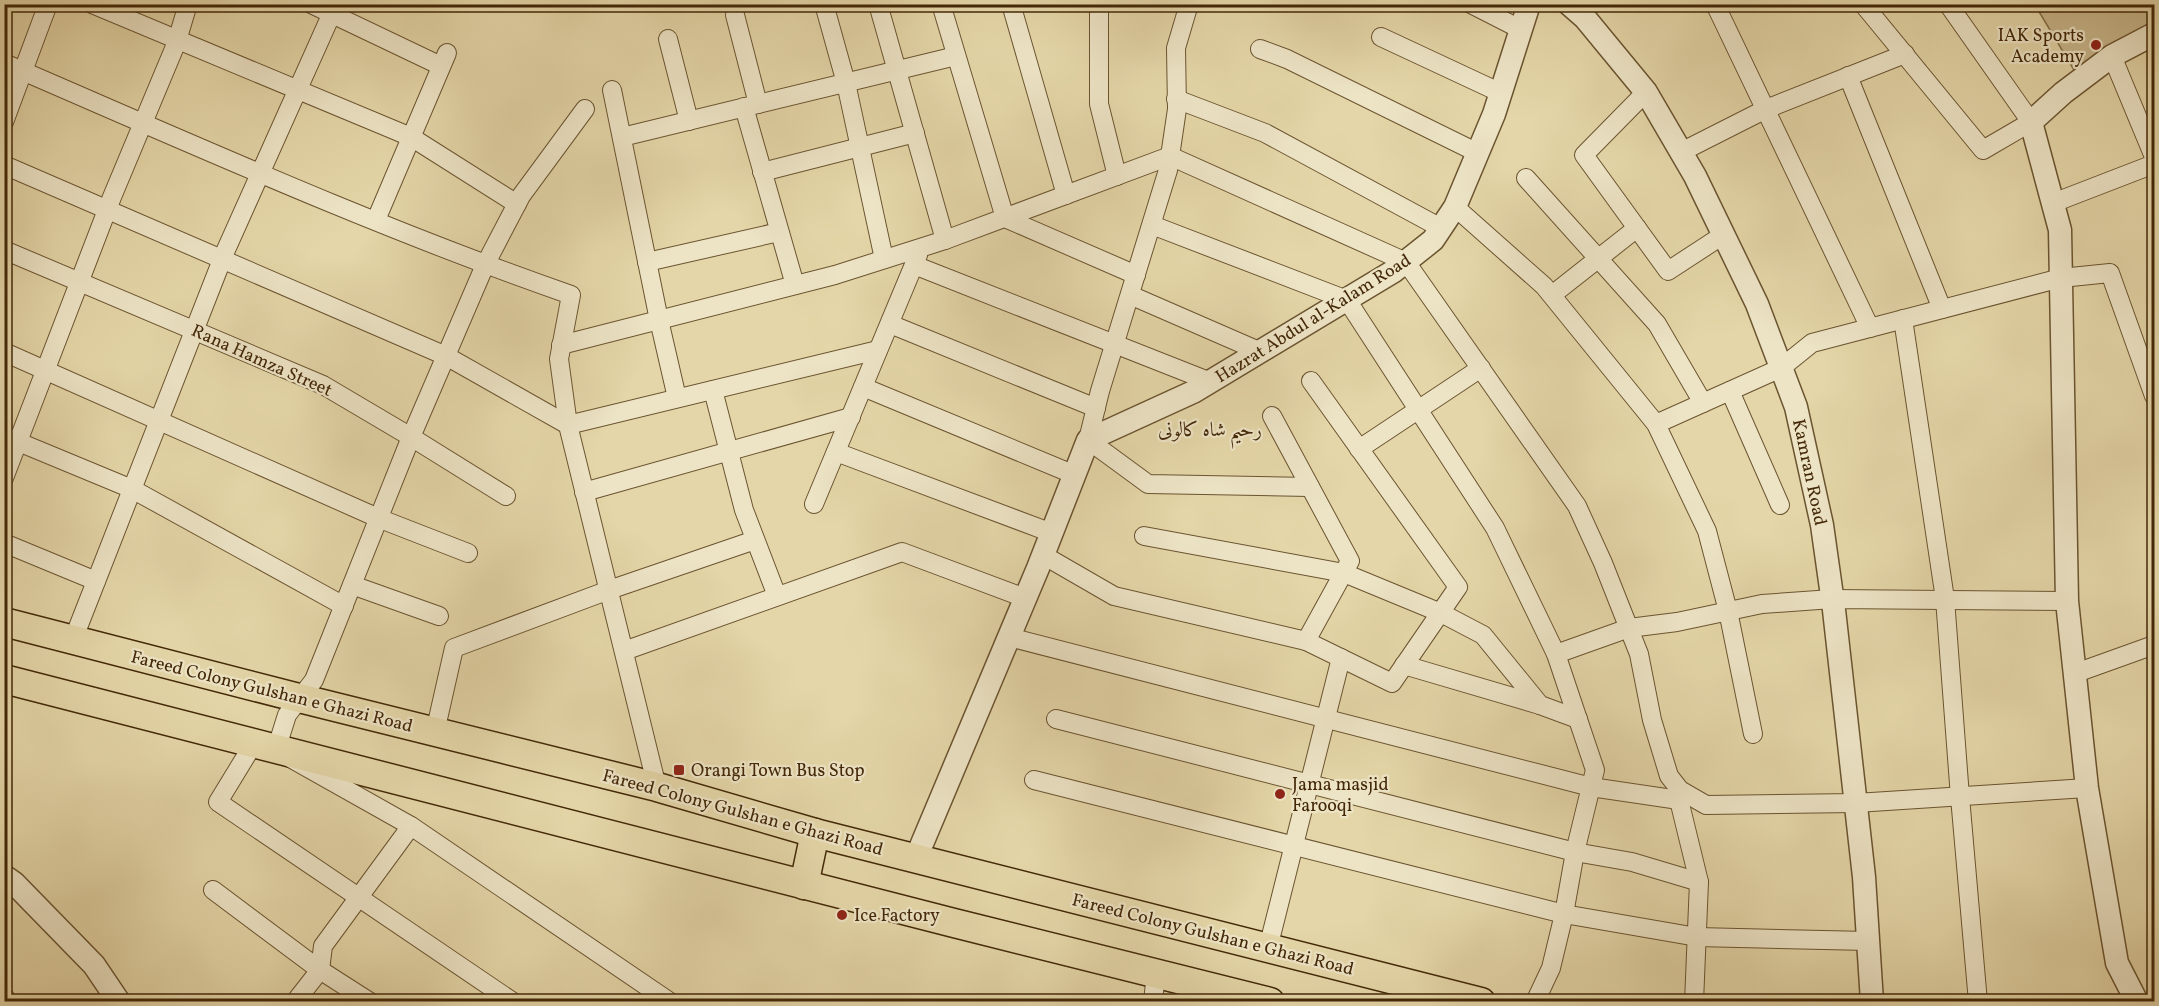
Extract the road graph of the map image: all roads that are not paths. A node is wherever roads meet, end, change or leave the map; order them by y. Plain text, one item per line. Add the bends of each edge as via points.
1 (48, 4) edge
2 (92, 4) edge
3 (188, 4) edge
4 (311, 4) edge
5 (824, 4) edge
6 (878, 4) edge
7 (941, 4) edge
8 (1011, 4) edge
9 (1099, 4) edge
10 (1189, 4) edge
11 (1471, 4) edge
12 (1530, 4) edge
13 (1569, 4) edge
14 (1715, 4) edge
15 (1863, 4) edge
16 (1948, 4) edge
17 (334, 9) edge
18 (735, 15) dead end
19 (1522, 30) junction
20 (2154, 34) edge
21 (1381, 37) dead end
22 (668, 39) dead end
23 (177, 40) junction
24 (1260, 49) dead end
25 (1905, 54) junction
26 (956, 56) junction
27 (2112, 56) junction
28 (4, 63) edge
29 (898, 70) junction
30 (24, 71) junction
31 (1848, 76) junction
32 (846, 83) junction
33 (298, 90) junction
34 (612, 90) dead end
35 (1646, 92) junction
36 (1501, 93) junction
37 (1176, 99) junction
38 (751, 106) junction
39 (585, 109) dead end
40 (1766, 109) junction
41 (689, 121) junction
42 (4, 122) edge
43 (143, 122) junction
44 (2031, 123) junction
45 (915, 133) junction
46 (411, 137) junction
47 (622, 137) junction
48 (860, 147) junction
49 (1681, 152) junction
50 (1478, 153) junction
51 (1170, 156) junction
52 (2154, 157) edge
53 (2154, 164) edge
54 (4, 165) edge
55 (762, 172) junction
56 (260, 173) junction
57 (1116, 176) junction
58 (1527, 178) dead end
59 (1066, 195) junction
60 (2053, 203) junction
61 (517, 204) junction
62 (1455, 207) junction
63 (107, 209) junction
64 (1005, 218) junction
65 (376, 220) junction
66 (1152, 225) junction
67 (1441, 228) junction
68 (1637, 228) junction
69 (779, 232) junction
70 (1724, 235) junction
71 (945, 240) junction
72 (921, 248) junction
73 (4, 250) edge
74 (1598, 258) junction
75 (222, 259) junction
76 (884, 259) junction
77 (647, 262) junction
78 (1406, 262) junction
79 (484, 265) junction
80 (914, 266) junction
81 (1137, 275) junction
82 (2061, 278) junction
83 (80, 282) junction
84 (795, 285) junction
85 (1130, 295) junction
86 (1552, 295) junction
87 (1347, 300) junction
88 (1942, 309) junction
89 (1903, 319) junction
90 (659, 320) junction
91 (890, 324) junction
92 (1870, 328) junction
93 (194, 330) junction
94 (1114, 344) junction
95 (561, 345) junction
96 (879, 350) junction
97 (4, 352) edge
98 (1261, 352) junction
99 (446, 356) junction
100 (1481, 368) junction
101 (1781, 368) junction
102 (46, 371) junction
103 (1311, 381) dead end
104 (1211, 382) junction
105 (863, 387) junction
106 (713, 390) junction
107 (1730, 391) junction
108 (2154, 396) edge
109 (677, 398) junction
110 (1703, 403) junction
111 (1096, 408) junction
112 (1419, 410) junction
113 (1272, 416) dead end
114 (851, 417) junction
115 (159, 421) junction
116 (1656, 424) junction
117 (567, 425) junction
118 (411, 436) junction
119 (12, 440) edge
120 (1088, 440) junction
121 (1359, 449) junction
122 (728, 451) junction
123 (836, 452) junction
124 (1075, 475) junction
125 (4, 478) edge
126 (1310, 487) junction
127 (132, 489) junction
128 (584, 492) junction
129 (506, 496) dead end
130 (814, 504) dead end
131 (1780, 505) dead end
132 (378, 518) junction
133 (1052, 533) junction
134 (1144, 536) dead end
135 (755, 540) junction
136 (4, 543) edge
137 (468, 553) dead end
138 (1043, 555) junction
139 (1344, 573) junction
140 (96, 581) junction
141 (352, 585) junction
142 (609, 590) junction
143 (777, 596) junction
144 (1025, 598) junction
145 (1832, 599) junction
146 (1945, 599) junction
147 (2067, 601) junction
148 (344, 606) junction
149 (1728, 611) junction
150 (1440, 613) junction
151 (439, 616) dead end
152 (4, 622) edge
153 (1629, 628) junction
154 (1009, 637) junction
155 (73, 640) junction
156 (1306, 641) junction
157 (2154, 645) edge
158 (624, 651) junction
159 (1556, 654) junction
160 (1341, 658) junction
161 (1404, 665) junction
162 (2076, 673) junction
163 (4, 679) edge
164 (299, 698) junction
165 (1540, 705) junction
166 (1056, 718) dead end
167 (1326, 718) junction
168 (1578, 719) junction
169 (435, 732) junction
170 (1753, 734) dead end
171 (265, 746) junction
172 (1034, 780) dead end
173 (1310, 783) junction
174 (657, 787) junction
175 (1591, 787) junction
176 (2087, 788) junction
177 (1960, 796) junction
178 (1683, 798) junction
179 (1856, 804) junction
180 (411, 826) junction
181 (815, 833) junction
182 (1293, 847) junction
183 (1575, 852) junction
184 (916, 858) junction
185 (4, 876) edge
186 (1699, 882) junction
187 (804, 885) junction
188 (213, 890) dead end
189 (359, 897) junction
190 (1564, 914) junction
191 (1697, 937) junction
192 (1868, 941) junction
193 (1268, 948) junction
194 (320, 970) junction
195 (1156, 973) junction
196 (4, 996) edge
197 (8, 1002) edge
198 (119, 1002) edge
199 (295, 1002) edge
200 (370, 1002) edge
201 (513, 1002) edge
202 (670, 1002) edge
203 (1153, 1002) edge
204 (1270, 1002) edge
205 (1480, 1002) edge
206 (1535, 1002) edge
207 (1694, 1002) edge
208 (1872, 1002) edge
209 (1978, 1002) edge
210 (2137, 1002) edge

1 - 30 street
2 - 23 street
3 - 23 street
4 - 17 street
5 - 32 street
6 - 29 street
7 - 26 street
8 - 59 street
9 - 57 street via 1099,104
10 - 37 street via 1176,48
11 - 19 street
12 - 19 street, Hazrat Abdul al-Kalam Road
13 - 35 street, Kamran Road
14 - 40 street
15 - 25 street
16 - 44 street
17 - 33 street
17 - 46 street via 444,60
18 - 38 street
19 - 36 street, Hazrat Abdul al-Kalam Road
20 - 27 street
21 - 36 street
22 - 41 street
23 - 33 street
23 - 43 street
24 - 50 street via 1287,58
25 - 31 street
25 - 44 street via 1983,150
26 - 29 street
26 - 64 street
27 - 44 street via 2062,93
27 - 52 street
28 - 30 street
29 - 32 street
29 - 45 street
30 - 42 street
30 - 43 street
31 - 40 street
31 - 88 street
32 - 38 street
32 - 48 street
33 - 46 street
33 - 56 street
34 - 47 street
35 - 49 street, Kamran Road
35 - 68 street via 1584,155
36 - 50 street, Hazrat Abdul al-Kalam Road
37 - 51 street
37 - 67 street via 1265,133
38 - 41 street
38 - 55 street
39 - 61 street
40 - 49 street
40 - 92 street
41 - 47 street
43 - 56 street
43 - 63 street
44 - 60 street
45 - 48 street
45 - 71 street
46 - 61 street
46 - 65 street
47 - 77 street
48 - 55 street
48 - 76 street
49 - 70 street, Kamran Road
50 - 62 street, Hazrat Abdul al-Kalam Road
51 - 57 street
51 - 66 street
51 - 78 street
53 - 60 street
54 - 63 street
55 - 69 street
56 - 65 street
56 - 75 street
57 - 59 street
58 - 74 street
59 - 64 street
60 - 82 street via 2060,230
61 - 79 street
62 - 67 street, Hazrat Abdul al-Kalam Road
62 - 86 street
63 - 75 street
63 - 83 street
64 - 71 street
64 - 81 street
65 - 79 street
66 - 81 street
66 - 87 street
67 - 78 street, Hazrat Abdul al-Kalam Road via 1433,240
68 - 70 street via 1668,271
68 - 74 street
69 - 77 street
69 - 84 street
70 - 101 street, Kamran Road via 1757,304
71 - 72 street
72 - 76 street
72 - 80 street
73 - 83 street, Rana Hamza Street
74 - 86 street
74 - 110 street via 1657,324
75 - 93 street
75 - 99 street
76 - 84 street
77 - 90 street
78 - 87 street, Hazrat Abdul al-Kalam Road
78 - 100 street
79 - 95 street via 571,295
79 - 99 street
80 - 91 street
80 - 94 street
81 - 85 street
82 - 88 street
82 - 108 street via 2110,273
82 - 147 street
83 - 93 street, Rana Hamza Street
83 - 102 street
84 - 90 street
85 - 94 street
85 - 98 street
86 - 116 street
87 - 98 street, Hazrat Abdul al-Kalam Road
87 - 112 street
88 - 89 street
89 - 92 street
89 - 146 street
90 - 95 street
90 - 109 street
91 - 96 street
91 - 111 street
92 - 101 street via 1812,343
93 - 115 street
93 - 118 street, Rana Hamza Street via 323,386
94 - 104 street
94 - 111 street
95 - 117 street via 558,359
96 - 105 street
96 - 106 street
97 - 102 street
98 - 104 street, Hazrat Abdul al-Kalam Road
99 - 117 street
99 - 118 street
100 - 112 street
100 - 153 street via 1577,506
101 - 107 street
101 - 145 street, Kamran Road via 1798,417
102 - 115 street
102 - 119 street
103 - 121 street
104 - 120 street, Hazrat Abdul al-Kalam Road
105 - 114 street
105 - 124 street
106 - 109 street
106 - 122 street
107 - 110 street
107 - 131 street
109 - 117 street
110 - 116 street
111 - 120 street
112 - 121 street
112 - 159 street via 1496,528
113 - 126 street
114 - 122 street
114 - 123 street
115 - 127 street
115 - 132 street
116 - 149 street via 1707,531
117 - 128 street
118 - 129 street, Rana Hamza Street
118 - 132 street
119 - 125 street
119 - 127 street
120 - 124 street
120 - 126 street via 1148,484
121 - 150 street via 1458,587
122 - 128 street
122 - 135 street
123 - 130 street
123 - 133 street
124 - 133 street
126 - 139 street via 1350,561
127 - 140 street
127 - 148 street
128 - 142 street
132 - 137 street
132 - 141 street
133 - 138 street
134 - 139 street
135 - 142 street
135 - 143 street
136 - 140 street
138 - 144 street
138 - 156 street via 1114,596
139 - 150 street
139 - 156 street
140 - 155 street
141 - 148 street
141 - 151 street
142 - 158 street
142 - 169 street via 454,648
143 - 144 street via 902,552
143 - 158 street
144 - 154 street
145 - 146 street
145 - 149 street via 1762,604
145 - 179 street, Kamran Road
146 - 147 street
146 - 177 street
147 - 162 street
148 - 164 street via 314,680
149 - 153 street
149 - 170 street
150 - 161 street
150 - 165 street via 1483,635
152 - 155 main road, Fareed Colony Gulshan e Ghazi Road
153 - 159 street
153 - 178 street via 1669,776
154 - 167 street
154 - 184 street
155 - 164 main road, Fareed Colony Gulshan e Ghazi Road
156 - 160 street
157 - 162 street
158 - 174 street
159 - 168 street
160 - 161 street via 1392,683
160 - 167 street
161 - 165 street
162 - 176 street
163 - 171 main road
164 - 169 main road, Fareed Colony Gulshan e Ghazi Road
164 - 171 street
165 - 168 street
166 - 173 street
167 - 173 street
167 - 175 street
168 - 175 street via 1595,770
169 - 174 main road, Fareed Colony Gulshan e Ghazi Road
171 - 180 street
171 - 187 main road
171 - 189 street via 218,802
172 - 182 street
173 - 182 street
173 - 183 street
174 - 181 main road, Fareed Colony Gulshan e Ghazi Road
175 - 178 street
175 - 183 street
176 - 177 street
176 - 210 street via 2117,963
177 - 179 street
177 - 209 street
178 - 179 street via 1706,805
178 - 186 street
179 - 192 street, Kamran Road
180 - 189 street
180 - 202 street
181 - 184 main road, Fareed Colony Gulshan e Ghazi Road
181 - 187 main road
182 - 190 street
182 - 193 street
183 - 186 street via 1632,862
183 - 190 street
184 - 193 main road, Fareed Colony Gulshan e Ghazi Road
185 - 198 street via 94,965
186 - 191 street
187 - 195 main road
188 - 194 street
189 - 194 street via 323,946
189 - 201 street
190 - 191 street
190 - 206 street via 1551,968
191 - 192 street
191 - 207 street
192 - 208 street, Kamran Road
193 - 205 main road, Fareed Colony Gulshan e Ghazi Road
194 - 199 street
194 - 200 street
195 - 203 street
195 - 204 main road
196 - 197 street

